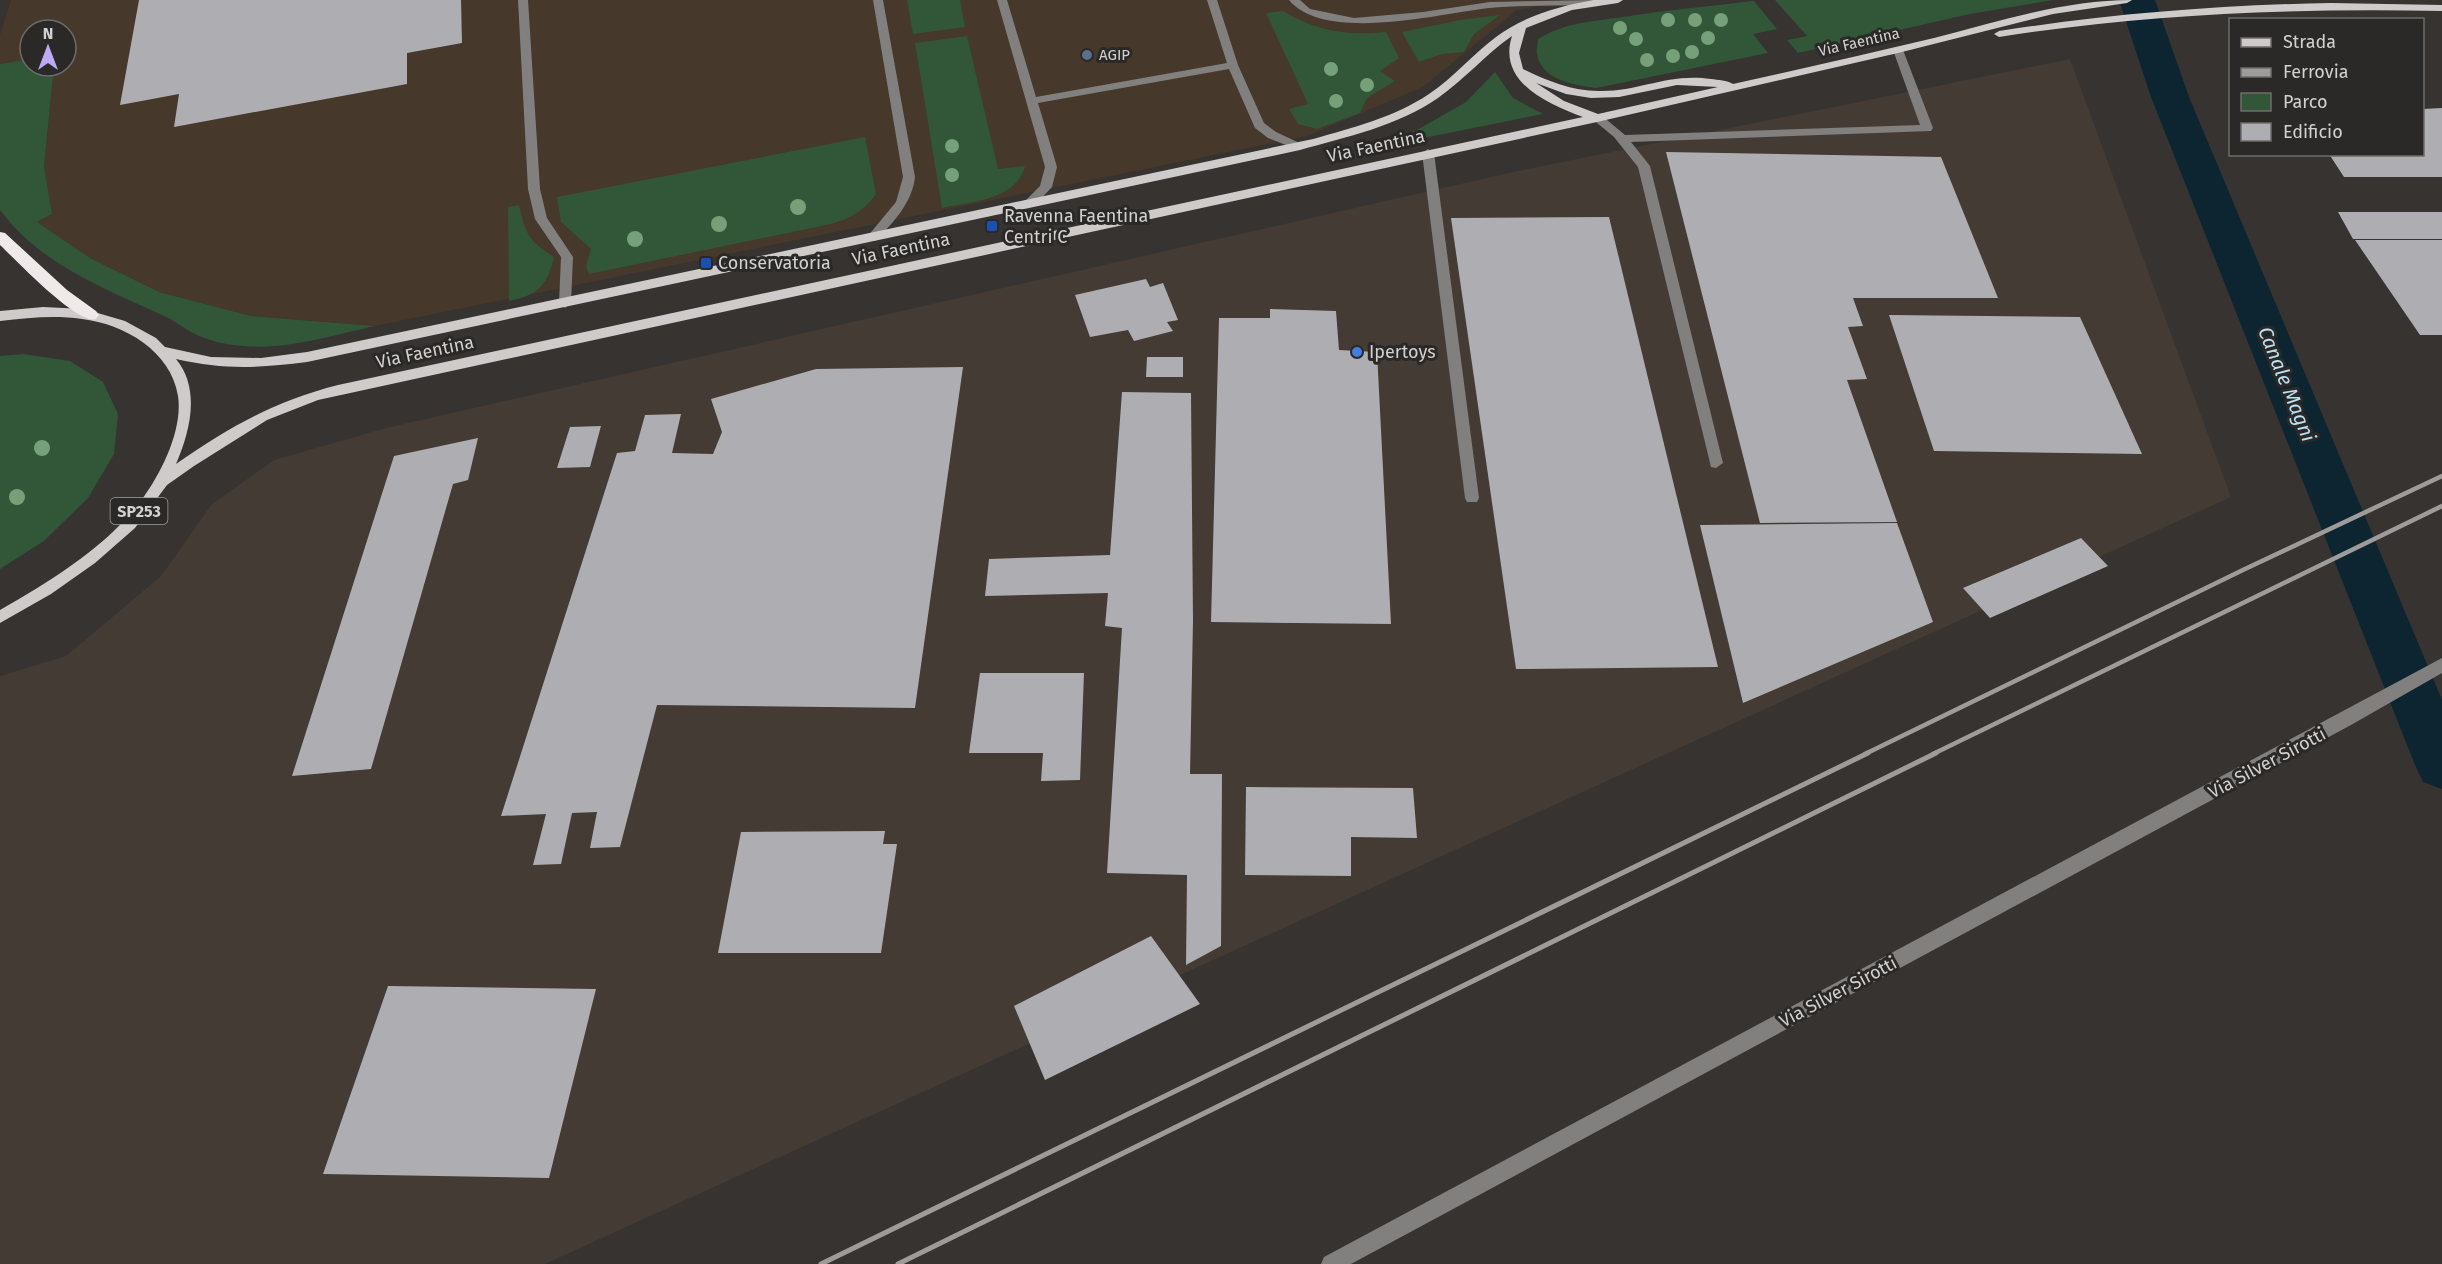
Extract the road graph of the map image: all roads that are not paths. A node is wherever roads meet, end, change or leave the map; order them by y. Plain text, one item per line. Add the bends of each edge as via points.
1 (523, 0) edge
2 (878, 0) edge
3 (1002, 0) edge
4 (1212, 0) edge
5 (1294, 0) edge
6 (1618, 0) edge
7 (2127, 0) edge
8 (1594, 1) edge
9 (2442, 8) edge
10 (1521, 25) junction
11 (1898, 51) junction
12 (1233, 65) junction
13 (1519, 70) junction
14 (1737, 87) junction
15 (1031, 101) junction
16 (1597, 118) junction
17 (1623, 139) junction
18 (1300, 146) junction
19 (1428, 153) junction
20 (1030, 203) junction
21 (0, 237) edge
22 (873, 237) junction
23 (565, 303) junction
24 (91, 315) junction
25 (0, 316) edge
26 (165, 352) junction
27 (1716, 463) dead end
28 (161, 482) junction
29 (1472, 498) dead end
30 (0, 617) edge
31 (2442, 665) edge
32 (1331, 1264) edge

1 - 23 lane via 534,189 541,219 567,257
2 - 22 lane via 909,189
3 - 15 lane
4 - 12 lane
5 - 8 lane via 1307,12 1354,21 1490,5
6 - 8 main road, Via Faentina / SP253
7 - 11 main road, Via Faentina / SP253 via 2053,11
8 - 10 main road, Via Faentina / SP253
9 - 11 main road via 2343,5 2208,9 2062,23
10 - 13 main road via 1513,56
10 - 18 main road, Via Faentina / SP253 via 1458,79 1421,104 1351,132
11 - 14 main road, Via Faentina / SP253
11 - 17 lane via 1927,128
12 - 15 lane
12 - 18 lane via 1259,125
13 - 14 main road via 1563,90 1602,95 1694,79
13 - 16 main road via 1551,101
14 - 16 main road, Via Faentina / SP253
15 - 20 lane via 1051,167 1046,187
16 - 17 lane
16 - 19 main road, Via Faentina / SP253
17 - 27 lane via 1644,166
18 - 20 main road, Via Faentina / SP253
19 - 28 main road, Via Faentina / SP253 via 311,396 231,435
19 - 29 lane
20 - 22 main road, Via Faentina / SP253
21 - 24 highway
22 - 23 main road, Via Faentina / SP253
23 - 26 main road, Via Faentina / SP253 via 307,357 261,363 211,363
24 - 25 main road, SP253 via 22,312
24 - 26 main road, SP253 via 134,328
26 - 28 main road, SP253 via 179,374 185,401 183,430
28 - 30 main road, SP253 via 106,546 55,586
31 - 32 lane, Via Silver Sirotti

